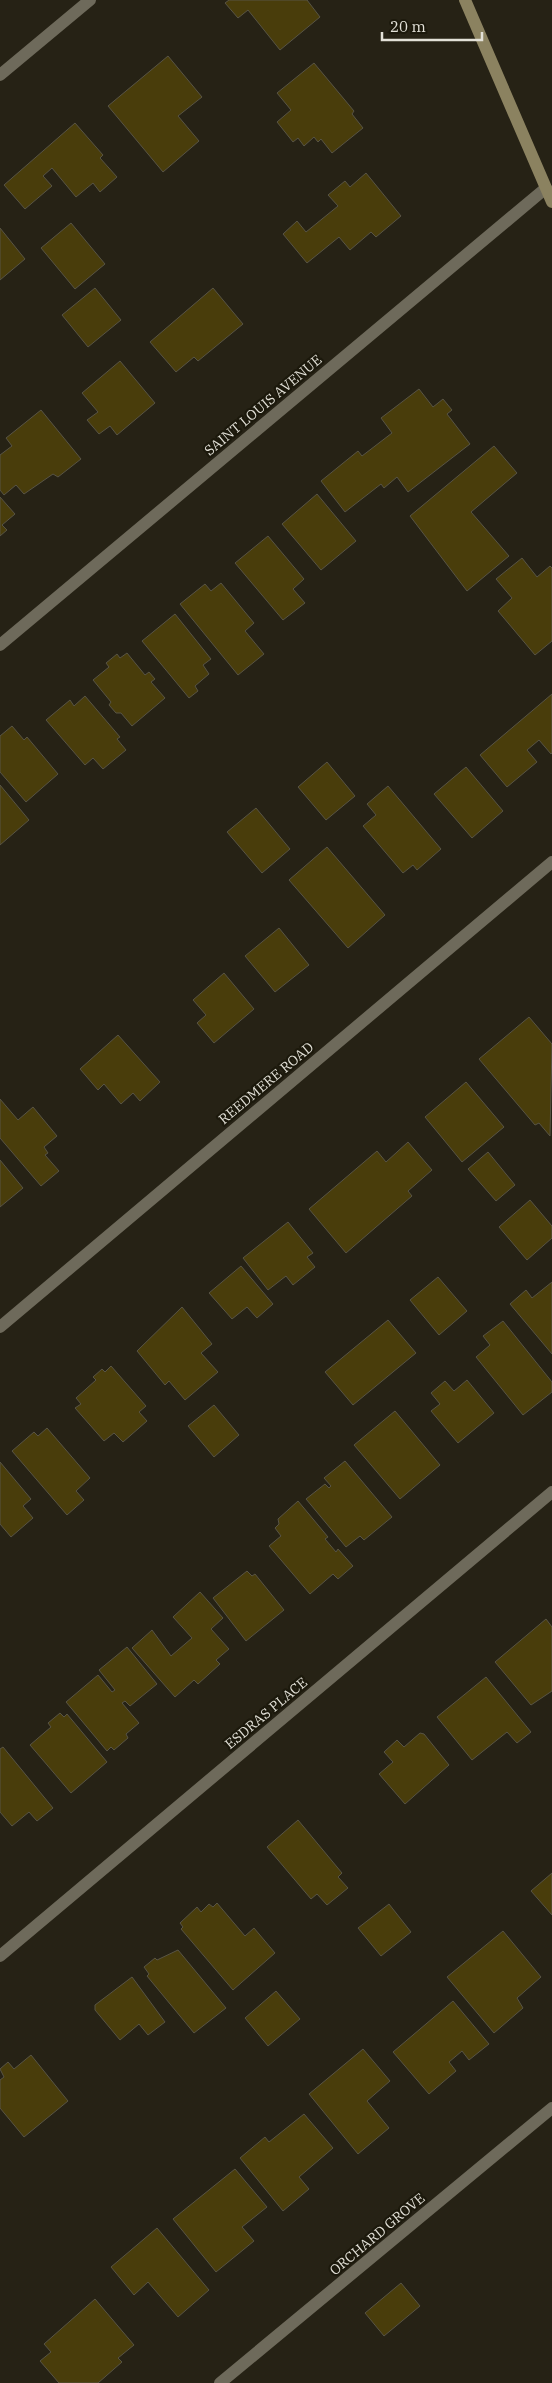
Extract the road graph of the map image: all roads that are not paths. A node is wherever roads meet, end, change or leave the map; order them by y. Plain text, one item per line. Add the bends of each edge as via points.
1 (90, 0) edge
2 (465, 0) edge
3 (0, 75) edge
4 (546, 188) junction
5 (552, 202) edge
6 (0, 645) edge
7 (552, 862) edge
8 (0, 1327) edge
9 (552, 1492) edge
10 (0, 1956) edge
11 (552, 2108) edge
12 (220, 2383) edge

1 - 3 street
2 - 4 main road
4 - 5 main road
4 - 6 street, SAINT LOUIS AVENUE
7 - 8 street, REEDMERE ROAD
9 - 10 street, ESDRAS PLACE
11 - 12 street, ORCHARD GROVE

